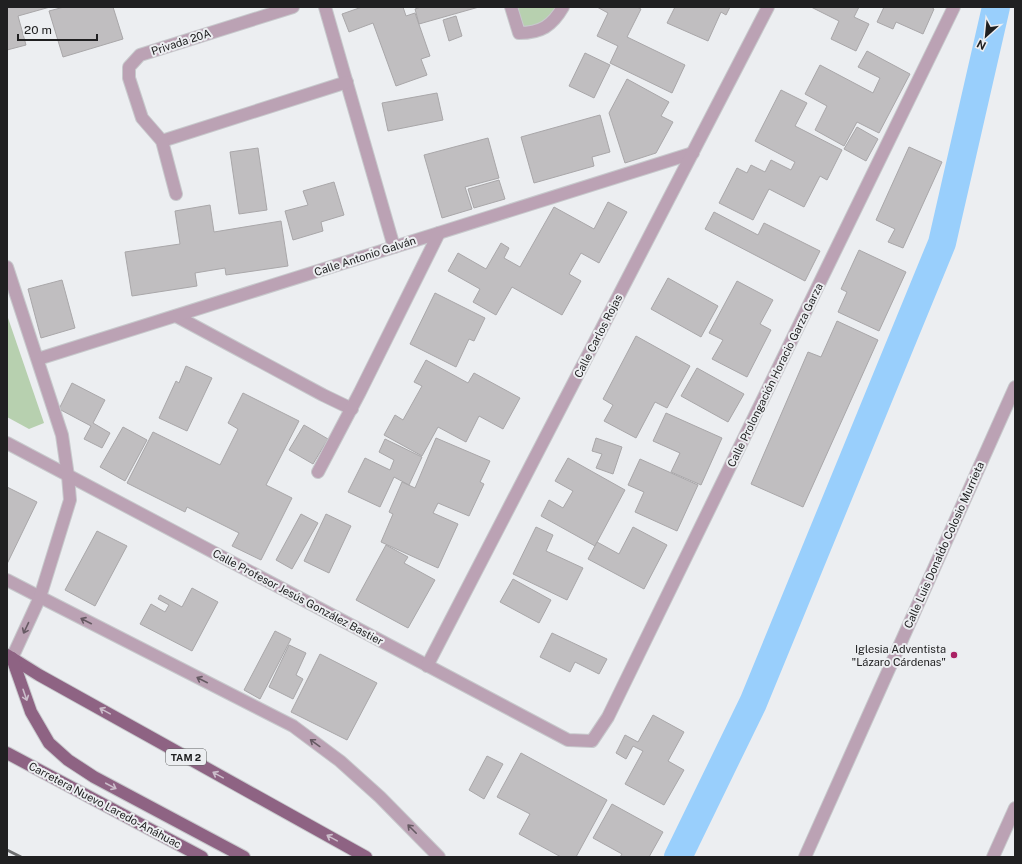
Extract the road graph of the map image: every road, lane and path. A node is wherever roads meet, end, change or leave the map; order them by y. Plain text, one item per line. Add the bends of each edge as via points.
1 (293, 7) edge
2 (325, 7) edge
3 (511, 7) edge
4 (563, 7) edge
5 (768, 7) edge
6 (954, 7) edge
7 (347, 82) junction
8 (162, 141) junction
9 (693, 153) junction
10 (176, 194) dead end
11 (439, 233) junction
12 (394, 247) junction
13 (7, 267) edge
14 (176, 316) junction
15 (38, 360) junction
16 (1015, 387) edge
17 (352, 408) junction
18 (7, 443) edge
19 (318, 472) dead end
20 (68, 476) junction
21 (7, 580) edge
22 (40, 597) junction
23 (9, 657) edge
24 (427, 666) junction
25 (592, 740) joint
26 (7, 753) edge
27 (1015, 808) edge
28 (202, 857) edge
29 (244, 857) edge
30 (366, 857) edge
31 (439, 857) edge
32 (805, 857) edge
33 (992, 857) edge

1 - 8 street, Privada 20A via 140,55 129,67 129,78 142,118
2 - 7 street
3 - 4 street via 519,33 533,33 549,26
5 - 9 street, Calle Carlos Rojas
6 - 25 street, Calle Prolongación Horacio Garza Garza via 608,717
7 - 8 street
7 - 12 street
8 - 10 street, Privada 20A
9 - 11 street, Calle Antonio Galván
9 - 24 street, Calle Carlos Rojas
11 - 12 street, Calle Antonio Galván
11 - 17 street
12 - 14 street, Calle Antonio Galván
13 - 15 street
14 - 15 street, Calle Antonio Galván
14 - 17 street
15 - 20 street via 62,435
16 - 32 street, Calle Luis Donaldo Colosio Murrieta
17 - 19 street
18 - 20 street, Calle Profesor Jesús González Bastier
20 - 22 street via 70,500
20 - 24 street, Calle Profesor Jesús González Bastier
21 - 22 street
22 -> 23 street
31 -> 22 street via 380,797 340,761 293,726
23 -> 29 main road via 31,712 49,743 68,760 94,777
30 -> 23 main road, TAM 2
24 - 25 street, Calle Profesor Jesús González Bastier via 568,740
26 - 28 main road, Carretera Nuevo Laredo-Anáhuac
27 - 33 street

